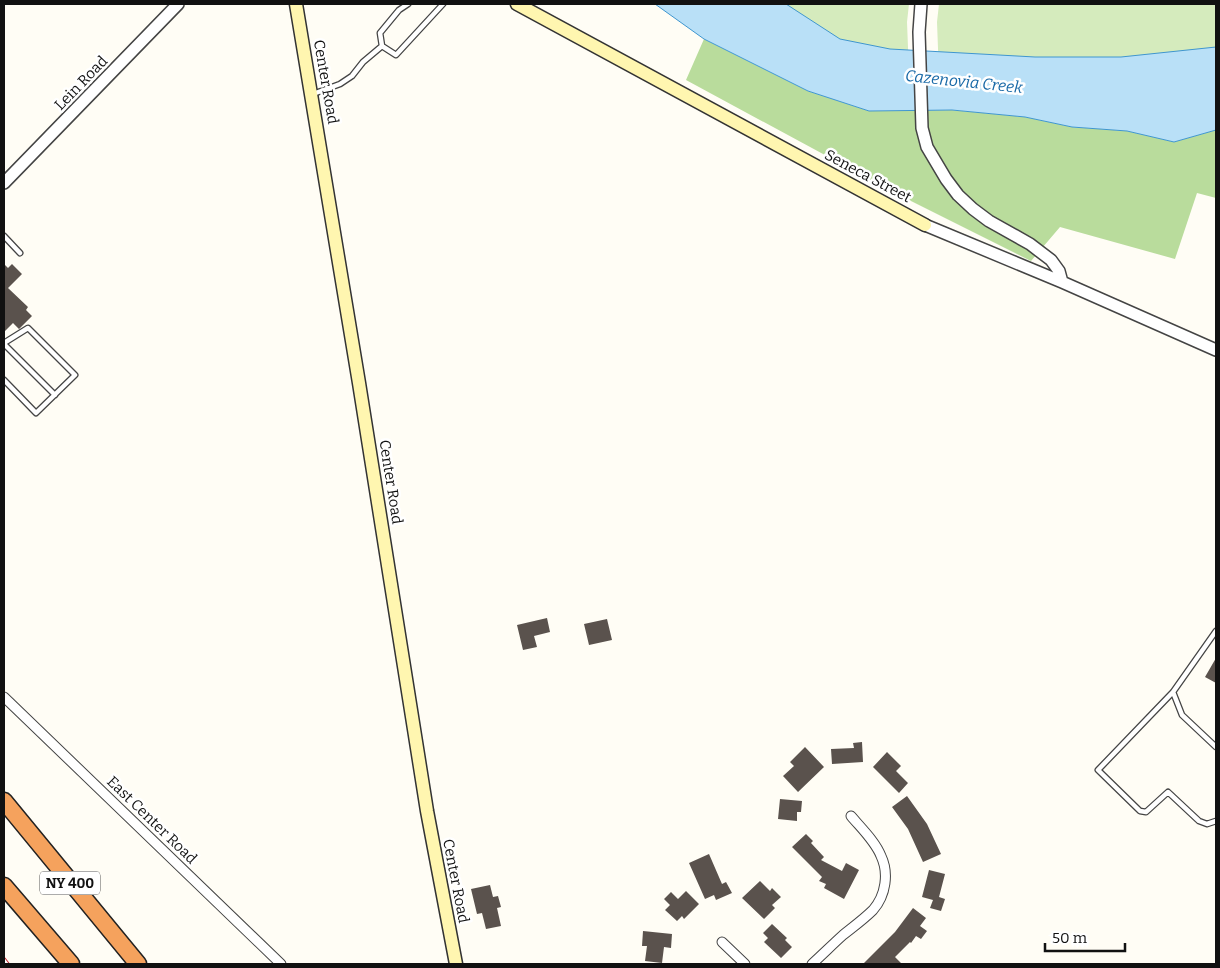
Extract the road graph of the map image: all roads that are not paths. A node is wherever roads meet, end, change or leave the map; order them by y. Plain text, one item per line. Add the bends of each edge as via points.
1 (178, 4) edge
2 (296, 4) edge
3 (408, 4) edge
4 (443, 4) edge
5 (517, 4) edge
6 (921, 4) edge
7 (382, 46) junction
8 (312, 94) junction
9 (4, 183) edge
10 (925, 225) joint
11 (4, 236) edge
12 (20, 253) dead end
13 (1062, 282) junction
14 (4, 343) edge
15 (1216, 350) edge
16 (4, 380) edge
17 (55, 394) junction
18 (1216, 630) edge
19 (1174, 692) junction
20 (4, 697) edge
21 (1216, 747) edge
22 (4, 801) edge
23 (851, 816) dead end
24 (1216, 821) edge
25 (4, 886) edge
26 (722, 942) dead end
27 (71, 964) edge
28 (138, 964) edge
29 (281, 964) edge
30 (456, 964) edge
31 (744, 964) edge
32 (812, 964) edge

1 - 9 street, Lein Road
2 - 8 main road, Center Road
3 - 7 lane via 380,33
4 - 7 lane via 396,55
5 - 10 main road, Seneca Street
6 - 13 street via 918,32 922,128 926,147 958,195 989,221 1051,260
7 - 8 lane via 352,76
8 - 30 main road, Center Road via 425,802
10 - 13 street, Seneca Street
11 - 12 lane
13 - 15 street, Seneca Street
14 - 17 lane
14 - 17 lane via 28,328 75,375
16 - 17 lane via 36,413
18 - 19 lane
19 - 21 lane via 1182,714
19 - 24 lane via 1098,770 1140,811 1146,812 1168,792 1199,821 1208,824
20 - 29 street, East Center Road
22 - 28 highway, NY 400
23 - 32 street via 882,857 886,879 884,891 873,910
25 - 27 highway, NY 400
26 - 31 street

